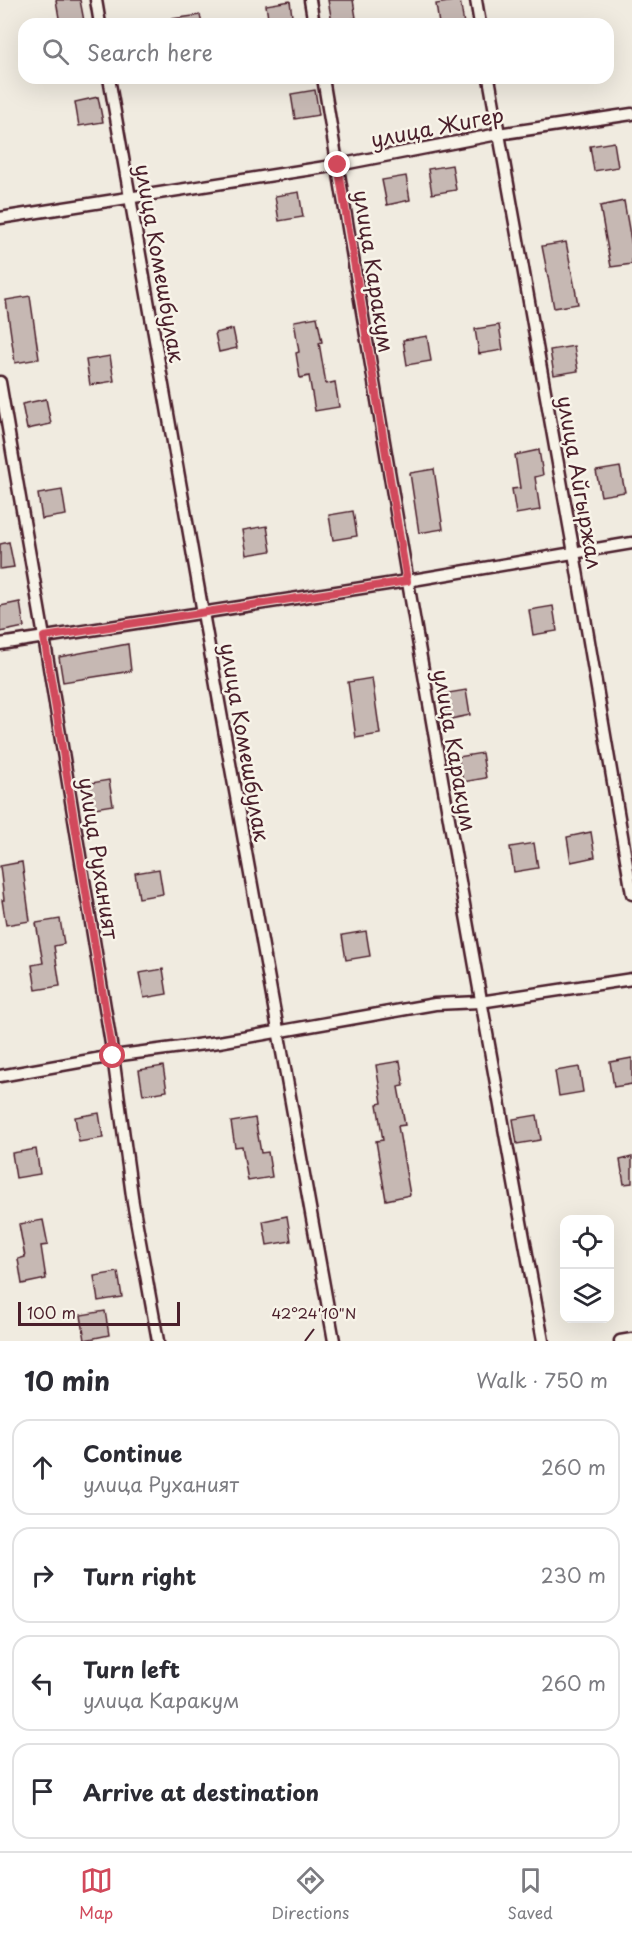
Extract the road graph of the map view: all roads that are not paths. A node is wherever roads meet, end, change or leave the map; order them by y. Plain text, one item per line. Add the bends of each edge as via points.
1 (96, 0) edge
2 (310, 0) edge
3 (476, 0) edge
4 (99, 18) edge
5 (313, 18) edge
6 (479, 18) edge
7 (110, 84) edge
8 (324, 84) edge
9 (490, 84) edge
10 (632, 114) edge
11 (498, 134) junction
12 (338, 165) junction
13 (130, 197) junction
14 (0, 218) edge
15 (0, 382) edge
16 (632, 543) edge
17 (574, 553) junction
18 (407, 581) junction
19 (203, 613) junction
20 (44, 637) junction
21 (0, 644) edge
22 (632, 894) edge
23 (632, 979) edge
24 (480, 1002) junction
25 (279, 1032) junction
26 (113, 1056) junction
27 (0, 1076) edge
28 (632, 1339) edge
29 (158, 1341) edge
30 (334, 1341) edge
31 (543, 1341) edge
32 (620, 1341) edge

1 - 4 street
2 - 5 street
3 - 6 street
7 - 13 street, улица Комешбулак
8 - 12 street, улица Каракум
9 - 11 street, улица Айгыржал
10 - 11 street, улица Жигер
11 - 12 street, улица Жигер
11 - 17 street, улица Айгыржал
12 - 13 street, улица Жигер
12 - 18 street, улица Каракум
13 - 14 street, улица Жигер
13 - 19 street, улица Комешбулак
15 - 20 street, улица Руханият
16 - 17 street
17 - 18 street
17 - 22 street, улица Айгыржал
18 - 19 street
18 - 24 street, улица Каракум
19 - 20 street
19 - 25 street, улица Комешбулак
20 - 21 street
20 - 26 street, улица Руханият
23 - 24 street
24 - 25 street via 435,1004
24 - 31 street, улица Каракум
25 - 26 street
25 - 30 street, улица Комешбулак
26 - 27 street
26 - 29 street, улица Руханият
28 - 32 street

